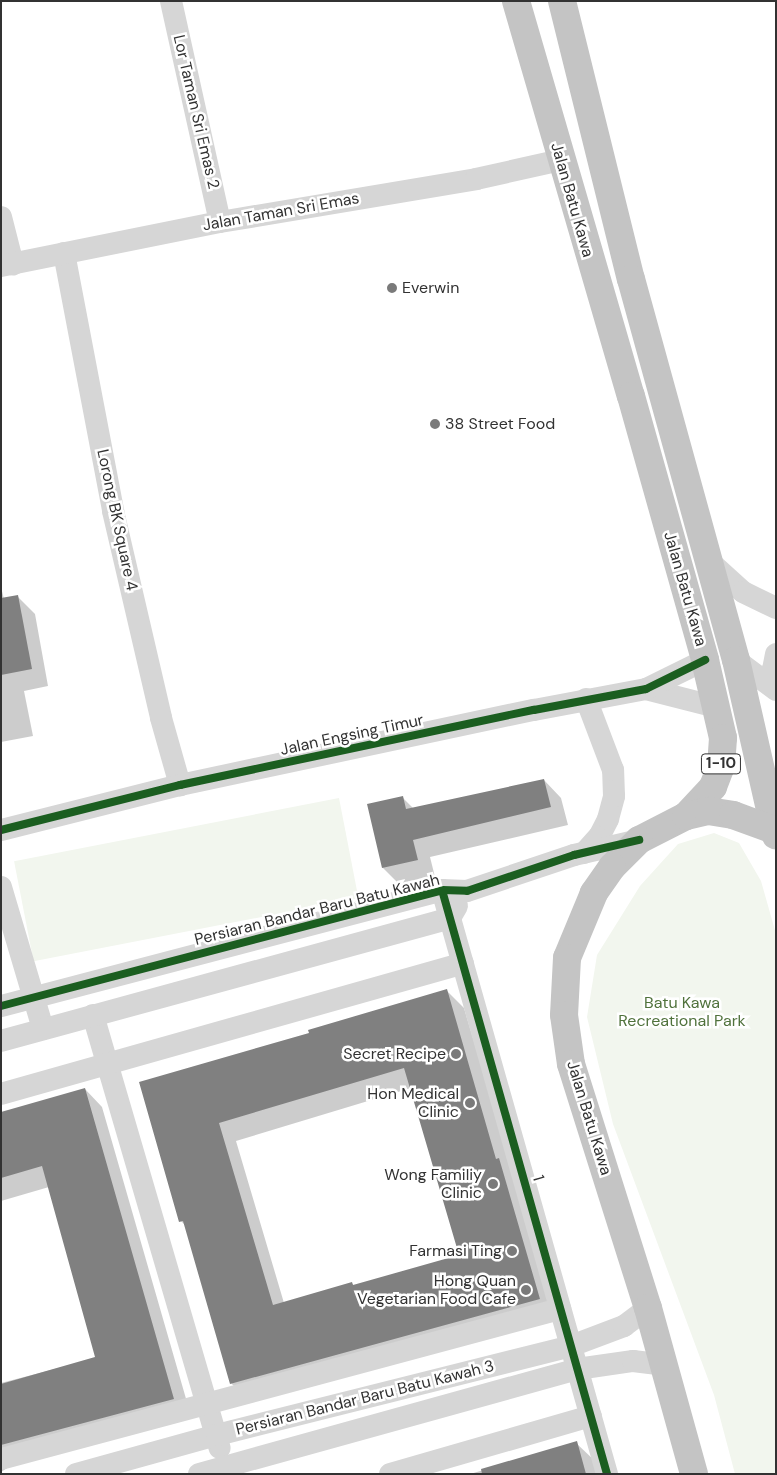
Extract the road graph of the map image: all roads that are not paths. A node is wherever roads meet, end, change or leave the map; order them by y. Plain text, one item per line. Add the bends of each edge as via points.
1 (171, 1) edge
2 (516, 1) edge
3 (562, 1) edge
4 (560, 160) junction
5 (1, 218) edge
6 (220, 222) junction
7 (64, 253) junction
8 (7, 265) edge
9 (708, 560) junction
10 (776, 608) edge
11 (776, 654) edge
12 (705, 660) junction
13 (736, 660) junction
14 (776, 682) edge
15 (646, 689) junction
16 (776, 690) edge
17 (586, 700) junction
18 (716, 707) junction
19 (180, 785) junction
20 (686, 816) junction
21 (1, 830) edge
22 (775, 832) edge
23 (639, 840) junction
24 (584, 852) junction
25 (1, 887) edge
26 (442, 890) junction
27 (467, 892) junction
28 (450, 918) junction
29 (462, 963) junction
30 (34, 998) junction
31 (1, 1006) edge
32 (93, 1015) junction
33 (43, 1029) junction
34 (7, 1040) edge
35 (108, 1063) junction
36 (1, 1094) edge
37 (648, 1308) junction
38 (560, 1309) junction
39 (571, 1346) junction
40 (664, 1365) junction
41 (578, 1369) junction
42 (208, 1402) junction
43 (591, 1416) junction
44 (217, 1435) junction
45 (1, 1459) edge
46 (226, 1470) edge
47 (76, 1474) edge
48 (199, 1474) edge
49 (390, 1474) edge
50 (607, 1474) edge
51 (694, 1474) edge

1 - 6 street, Lor Taman Sri Emas 2
2 - 4 highway, Jalan Batu Kawa / 1-10
3 - 9 highway, Jalan Batu Kawa / 1-10
4 - 6 street, Jalan Taman Sri Emas via 476,180
4 - 12 highway, Jalan Batu Kawa / 1-10
5 - 8 street
6 - 7 street, Jalan Taman Sri Emas
7 - 8 street, Jalan Taman Sri Emas
7 - 19 street, Lorong BK Square 4 via 114,512 161,718
9 - 10 street via 743,592
9 - 13 highway, Jalan Batu Kawa / 1-10
11 - 14 street via 773,669
12 - 15 street, Jalan Engsing Timur
12 - 18 highway, Jalan Batu Kawa / 1-10
13 - 16 street
13 - 22 highway, Jalan Batu Kawa / 1-10
15 - 17 street, Jalan Engsing Timur
15 - 18 street, Jalan Engsing Timur
17 - 19 street, Jalan Engsing Timur
17 - 24 street via 613,770 614,796 604,827
18 - 20 highway, Jalan Batu Kawa / 1-10 via 724,738 721,766 713,787
19 - 21 street, Jalan Engsing Timur
20 - 22 highway via 708,812 733,814
20 - 23 highway, Jalan Batu Kawa / 1-10
23 - 24 street, Persiaran Bandar Baru Batu Kawah
23 - 37 highway, Jalan Batu Kawa / 1-10 via 612,867 582,918 567,958 564,1015 570,1064
24 - 27 street, Persiaran Bandar Baru Batu Kawah
25 - 30 street
26 - 27 street, Persiaran Bandar Baru Batu Kawah
26 - 28 street, 1
26 - 30 street, Persiaran Bandar Baru Batu Kawah
27 - 28 street, Persiaran Bandar Baru Batu Kawah
28 - 29 street, 1
28 - 32 street
29 - 35 street
29 - 38 street, 1
30 - 31 street, Persiaran Bandar Baru Batu Kawah
30 - 33 street
31 - 34 street
32 - 33 street
32 - 35 street
33 - 34 street
35 - 36 street
35 - 42 street
37 - 39 street, Persiaran Bandar Baru Batu Kawah 3 via 624,1326
37 - 40 highway, Jalan Batu Kawa / 1-10
38 - 39 street, 1
38 - 42 street
39 - 41 street, 1
39 - 44 street, Persiaran Bandar Baru Batu Kawah 3
40 - 41 street, Persiaran Bandar Baru Batu Kawah 3 via 633,1361
40 - 51 highway, Jalan Batu Kawa / 1-10
41 - 43 street, 1
41 - 46 street, Persiaran Bandar Baru Batu Kawah 3
42 - 44 street
42 - 45 street
43 - 49 street
43 - 50 street, 1
44 - 46 street
44 - 47 street, Persiaran Bandar Baru Batu Kawah 3
46 - 48 street, Persiaran Bandar Baru Batu Kawah 3

